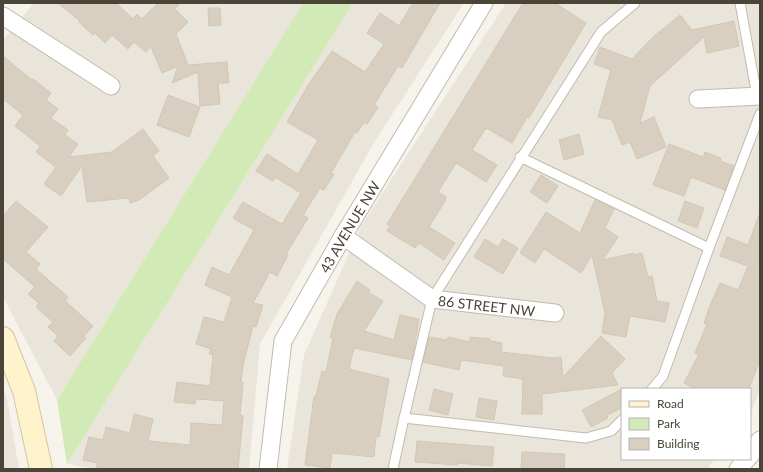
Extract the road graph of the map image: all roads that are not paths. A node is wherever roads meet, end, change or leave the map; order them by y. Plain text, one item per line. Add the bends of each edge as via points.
1 (484, 3) edge
2 (635, 3) edge
3 (740, 3) edge
4 (3, 16) edge
5 (110, 86) dead end
6 (758, 96) edge
7 (698, 99) dead end
8 (760, 114) edge
9 (520, 157) junction
10 (343, 236) junction
11 (709, 248) junction
12 (432, 299) junction
13 (555, 313) dead end
14 (3, 338) edge
15 (653, 388) edge
16 (404, 418) junction
17 (621, 421) edge
18 (760, 440) edge
19 (751, 454) edge
20 (746, 460) edge
21 (41, 469) edge
22 (268, 469) edge
23 (393, 469) edge
24 (738, 469) edge

1 - 10 street, 43 AVENUE NW
2 - 9 lane via 601,32
3 - 6 lane
4 - 5 street
6 - 7 street
8 - 11 lane
9 - 11 lane
9 - 12 lane
10 - 12 street, 86 STREET NW
10 - 22 street, 43 AVENUE NW via 283,341
11 - 15 lane via 663,376
12 - 13 street, 86 STREET NW
12 - 16 lane
14 - 21 street via 24,391
16 - 17 lane via 586,438 611,431
16 - 23 lane
18 - 19 street
20 - 24 street

